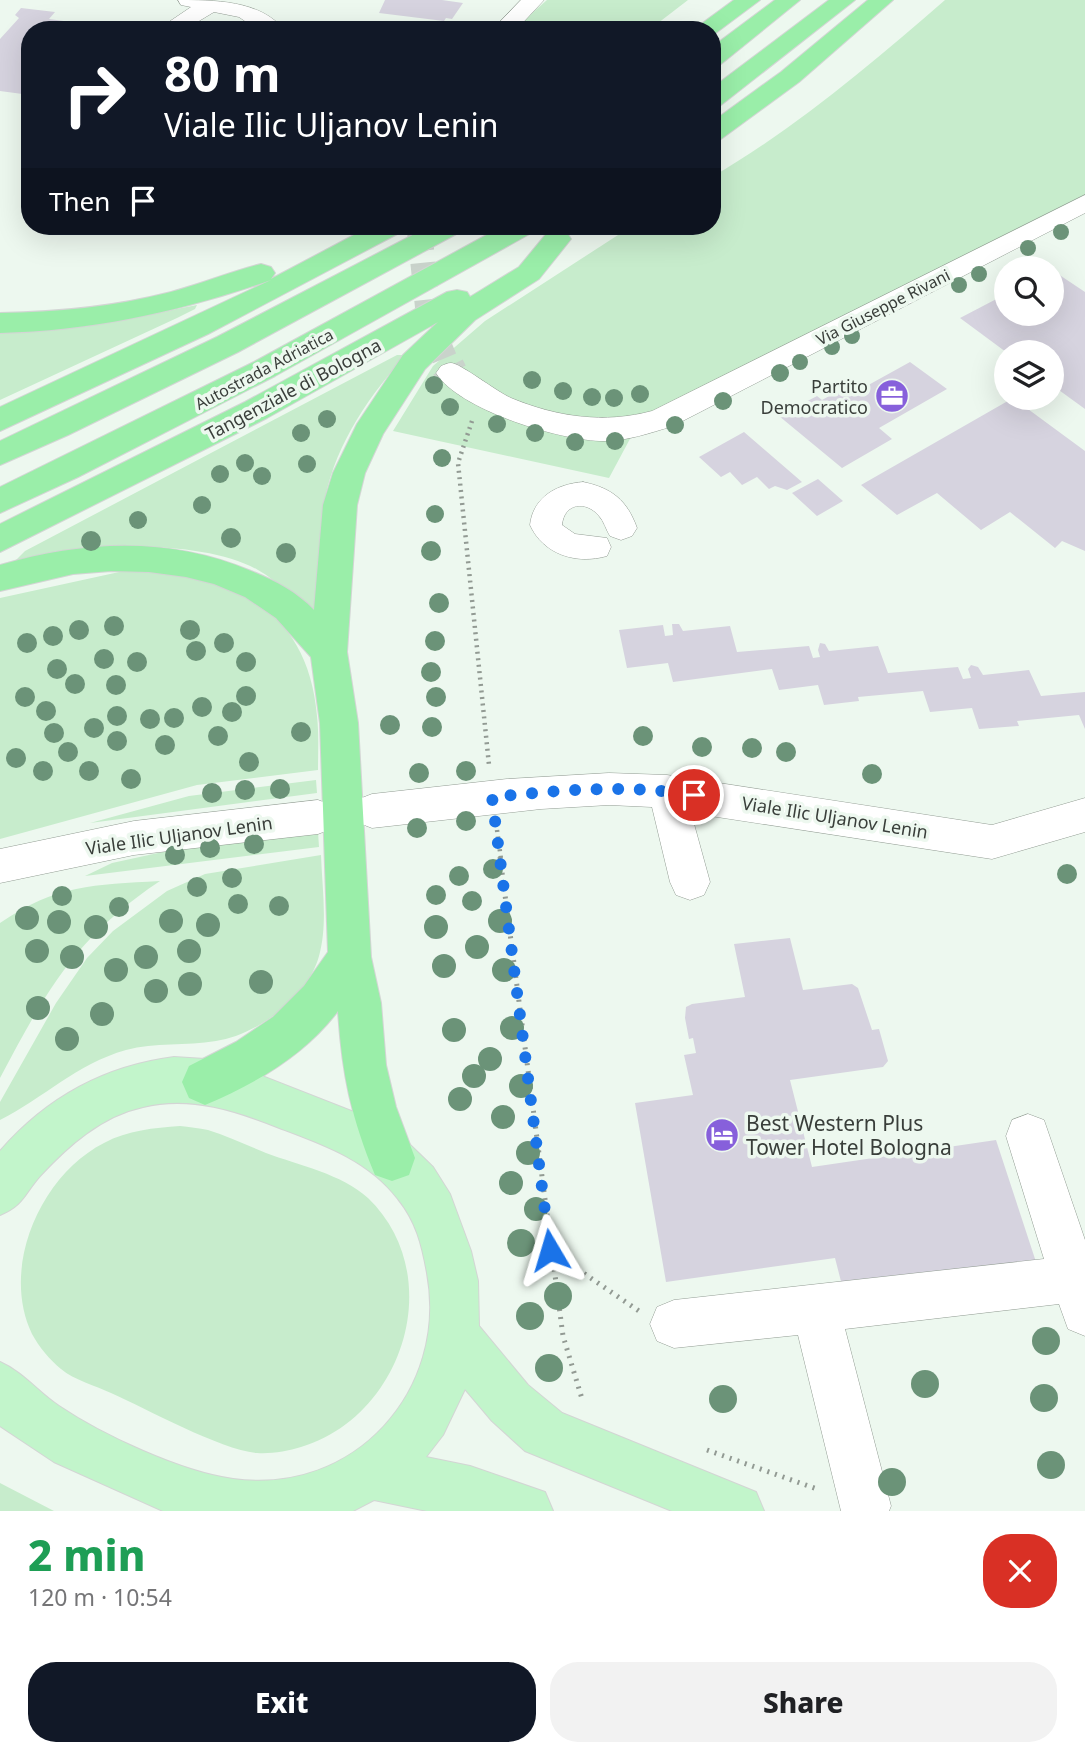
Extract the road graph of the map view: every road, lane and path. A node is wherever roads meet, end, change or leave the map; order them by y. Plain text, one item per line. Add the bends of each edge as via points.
1 (189, 0) edge
2 (533, 0) edge
3 (748, 0) edge
4 (789, 0) edge
5 (844, 0) edge
6 (882, 0) edge
7 (212, 4) junction
8 (253, 6) edge
9 (183, 21) edge
10 (266, 21) edge
11 (512, 21) edge
12 (718, 21) edge
13 (721, 52) edge
14 (721, 93) edge
15 (721, 127) edge
16 (1080, 210) edge
17 (347, 235) edge
18 (375, 235) edge
19 (434, 235) edge
20 (507, 235) edge
21 (564, 235) edge
22 (565, 235) edge
23 (0, 323) edge
24 (453, 374) tunnel mouth
25 (475, 412) dead end
26 (0, 420) edge
27 (0, 454) edge
28 (0, 501) edge
29 (621, 528) dead end
30 (0, 539) edge
31 (595, 547) dead end
32 (0, 578) edge
33 (329, 652) junction
34 (667, 791) junction
35 (492, 797) junction
36 (372, 811) dead end
37 (1085, 815) edge
38 (318, 817) dead end
39 (0, 866) edge
40 (690, 882) dead end
41 (350, 957) junction
42 (205, 1082) junction
43 (1028, 1136) dead end
44 (20, 1147) edge
45 (392, 1158) junction
46 (0, 1191) edge
47 (550, 1250) junction
48 (1080, 1296) edge
49 (816, 1309) junction
50 (674, 1324) joint
51 (455, 1336) junction
52 (0, 1388) edge
53 (584, 1405) dead end
54 (371, 1473) junction
55 (741, 1487) edge
56 (865, 1506) joint
57 (526, 1511) edge

1 - 7 street
2 - 11 street
3 - 12 highway
4 - 13 highway
5 - 14 highway
6 - 15 highway
7 - 8 street
7 - 9 street
8 - 10 street
16 - 24 street, Via Giuseppe Rivani via 663,419 629,428 593,430 517,413 485,400
17 - 23 highway via 303,257 174,301 88,318
18 - 26 highway via 227,313
19 - 27 highway via 211,354
20 - 28 highway, Autostrada Adriatica via 236,384
21 - 30 highway, Tangenziale di Bologna via 429,316 256,410
22 - 33 highway via 529,273 465,313 437,337 368,432 340,505
25 - 35 path via 458,463
29 - 31 street via 616,511 601,498 580,495 559,501 552,508 551,534 570,547
32 - 33 highway via 94,559 134,557 190,563 257,587 291,610
33 - 41 highway via 339,723
34 - 35 street, Viale Ilic Uljanov Lenin via 596,788
34 - 37 street, Viale Ilic Uljanov Lenin via 992,842
34 - 40 street
35 - 36 street, Viale Ilic Uljanov Lenin
35 - 47 path
38 - 39 street, Viale Ilic Uljanov Lenin via 134,838
41 - 42 highway via 304,1020 252,1059
41 - 45 highway via 373,1107
42 - 44 main road via 139,1085 105,1096
42 - 45 main road via 332,1125
43 - 48 street
44 - 46 main road via 15,1168
45 - 51 main road via 434,1211 452,1269 457,1300
47 - 50 path via 652,1322
47 - 53 path via 564,1336
48 - 49 street
49 - 50 street
49 - 56 street
51 - 54 main road via 441,1384 422,1422 407,1442
51 - 55 main road via 510,1403 544,1432
52 - 54 main road via 55,1436 149,1478 240,1508 306,1504
54 - 57 main road via 470,1493
55 - 56 path

